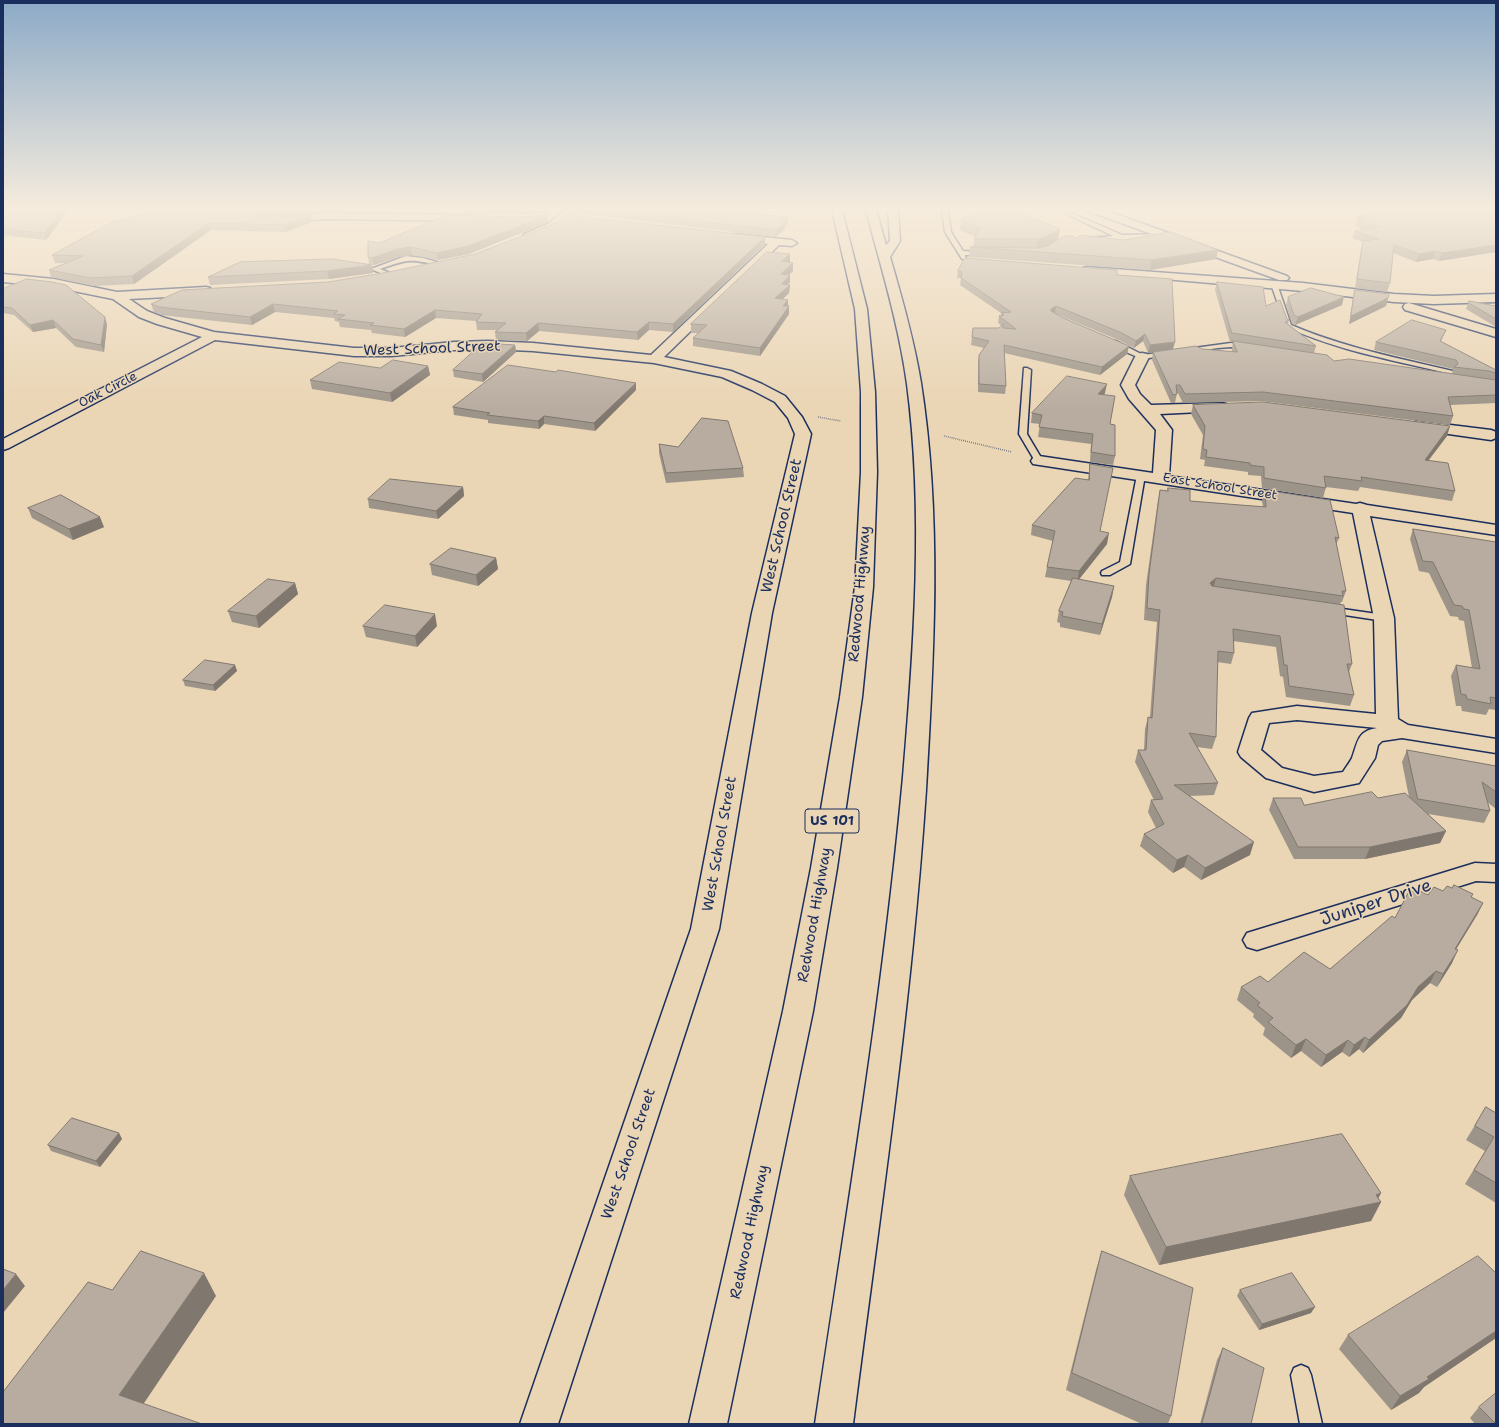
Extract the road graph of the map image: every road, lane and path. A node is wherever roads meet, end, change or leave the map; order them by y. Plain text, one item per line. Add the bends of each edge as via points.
1 (740, 277) edge
2 (853, 277) edge
3 (889, 277) edge
4 (1176, 277) edge
5 (1280, 277) edge
6 (3, 278) edge
7 (28, 280) junction
8 (1274, 284) junction
9 (16, 285) edge
10 (1302, 287) junction
11 (219, 290) edge
12 (117, 296) junction
13 (1394, 298) junction
14 (1496, 298) edge
15 (1496, 332) edge
16 (213, 336) junction
17 (1103, 339) edge
18 (1259, 349) edge
19 (1142, 357) junction
20 (654, 359) junction
21 (1027, 370) dead end
22 (1438, 377) edge
23 (1496, 385) edge
24 (1235, 406) edge
25 (1146, 410) junction
26 (1404, 424) edge
27 (1491, 435) dead end
28 (944, 436) dead end
29 (3, 445) edge
30 (1039, 461) junction
31 (1141, 475) junction
32 (1161, 478) junction
33 (1360, 508) junction
34 (1496, 530) edge
35 (1106, 573) dead end
36 (1322, 609) edge
37 (1384, 618) junction
38 (1395, 726) junction
39 (1496, 746) edge
40 (1496, 872) edge
41 (1257, 940) dead end
42 (1301, 1375) dead end
43 (539, 1424) edge
44 (708, 1424) edge
45 (834, 1424) edge
46 (1311, 1424) edge

1 - 20 main road
2 - 44 main road, Redwood Highway / US 101 via 861,309 868,392 869,472 864,587 851,697 801,996
3 - 45 main road via 909,352 917,408 924,572 922,667 903,913
4 - 8 main road
5 - 10 main road
6 - 7 main road, West School Street
7 - 9 lane
7 - 12 main road, West School Street via 54,282
8 - 10 main road
8 - 23 lane via 1288,326 1312,337
10 - 13 main road
11 - 12 main road
12 - 16 main road, West School Street via 143,314
13 - 14 main road
13 - 15 main road via 1407,307
16 - 20 main road, West School Street via 354,352 488,345
16 - 29 main road, Oak Circle
17 - 19 lane
18 - 19 lane via 1232,345
19 - 25 main road via 1128,385
20 - 43 main road, West School Street via 726,374 757,387 780,399 795,417 803,434 762,613 705,929
21 - 30 lane via 1023,434
22 - 23 lane
24 - 25 main road
25 - 32 main road via 1164,430
26 - 27 main road
28 - 30 path via 1008,450
30 - 31 main road, East School Street
31 - 32 main road, East School Street
31 - 35 lane via 1126,564
32 - 33 main road, East School Street
33 - 34 main road, East School Street
33 - 37 main road
36 - 37 lane
37 - 38 main road
38 - 38 main road via 1297,713 1260,718 1249,752 1274,773 1314,784 1350,778 1363,758 1367,743 1375,735
38 - 39 main road
40 - 41 main road, Juniper Drive via 1475,872
42 - 46 lane

